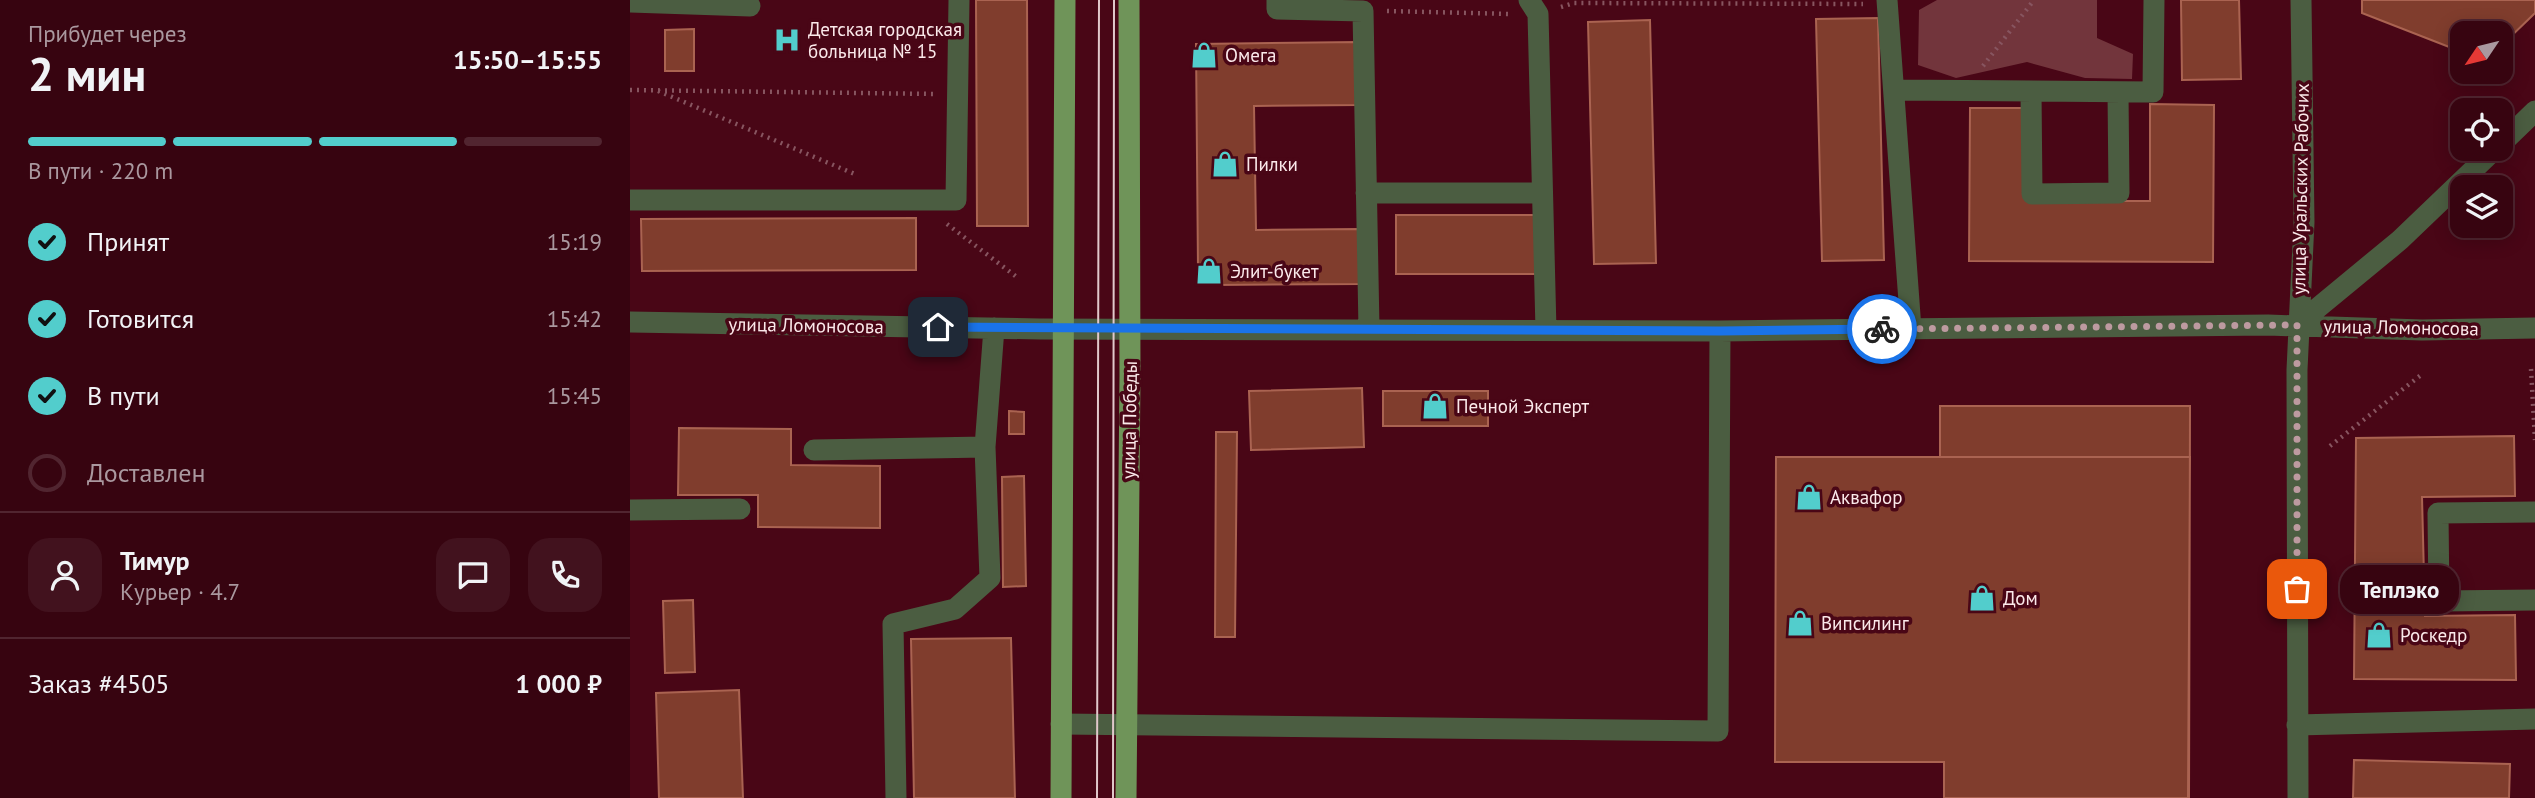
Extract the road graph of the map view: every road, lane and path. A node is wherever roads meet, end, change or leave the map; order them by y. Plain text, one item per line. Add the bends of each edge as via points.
1 (959, 0) edge
2 (1065, 0) edge
3 (1129, 0) edge
4 (1277, 0) edge
5 (2034, 0) edge
6 (2154, 0) edge
7 (2301, 0) edge
8 (630, 2) edge
9 (1887, 2) edge
10 (750, 6) dead end
11 (1533, 7) edge
12 (1363, 11) junction
13 (630, 90) edge
14 (1895, 90) junction
15 (1965, 90) junction
16 (2031, 91) junction
17 (2118, 92) junction
18 (958, 94) junction
19 (2535, 111) edge
20 (2513, 132) edge
21 (2482, 161) edge
22 (1366, 193) junction
23 (1542, 193) junction
24 (630, 200) edge
25 (630, 322) edge
26 (2297, 325) junction
27 (994, 328) junction
28 (1063, 328) junction
29 (1129, 328) junction
30 (2535, 328) edge
31 (1369, 329) junction
32 (1911, 329) junction
33 (1546, 330) junction
34 (1720, 331) junction
35 (2531, 369) dead end
36 (2421, 375) dead end
37 (2535, 440) edge
38 (985, 446) junction
39 (2330, 446) dead end
40 (814, 450) dead end
41 (740, 509) dead end
42 (630, 510) edge
43 (2535, 512) edge
44 (2535, 600) edge
45 (2535, 719) edge
46 (1061, 724) junction
47 (2297, 725) junction
48 (1125, 726) junction
49 (897, 798) edge
50 (1061, 798) edge
51 (1126, 798) edge
52 (2298, 798) edge

1 - 18 street
2 - 28 main road
3 - 29 main road, улица Победы
4 - 12 street via 1277,9
5 - 15 path
6 - 17 street via 2153,92
7 - 26 street, улица Уральских Рабочих via 2304,222
8 - 10 street
9 - 11 path
9 - 14 street
11 - 12 path
11 - 23 street
12 - 22 street
13 - 18 path
14 - 15 street
14 - 32 street
15 - 16 street
16 - 17 street
16 - 17 street via 2032,194 2119,193
18 - 24 street via 956,200
19 - 20 street
21 - 26 street via 2400,240
22 - 23 street
22 - 31 street
23 - 33 street
25 - 27 street, улица Ломоносова
26 - 30 street, улица Ломоносова
26 - 32 street, улица Ломоносова
26 - 47 street, улица Уральских Рабочих
27 - 28 street, улица Ломоносова
27 - 38 street
28 - 29 street, улица Ломоносова
28 - 46 main road
29 - 31 street, улица Ломоносова
29 - 48 main road, улица Победы
31 - 33 street, улица Ломоносова
32 - 34 street, улица Ломоносова
33 - 34 street, улица Ломоносова
34 - 48 street via 1718,731
35 - 37 path
36 - 39 path
38 - 40 street
38 - 49 street via 990,578 955,609 893,624
41 - 42 street
43 - 44 street via 2438,513 2438,526 2439,601
45 - 47 street
46 - 48 street
46 - 50 main road
47 - 52 street, улица Уральских Рабочих
48 - 51 main road, улица Победы

